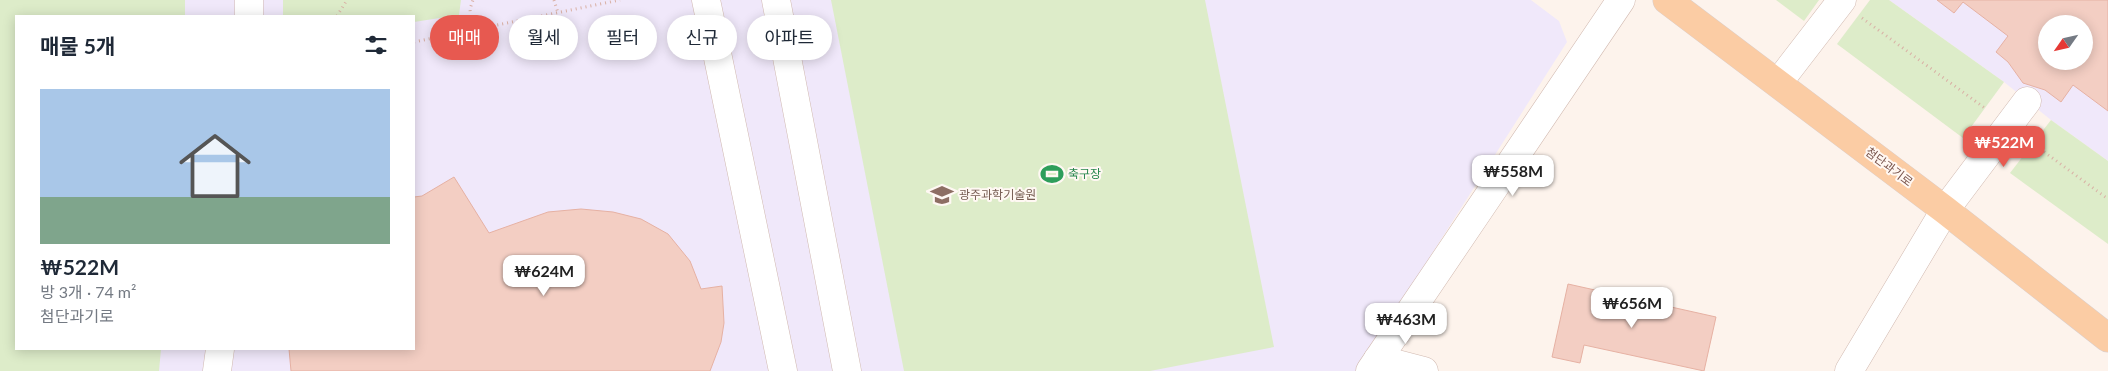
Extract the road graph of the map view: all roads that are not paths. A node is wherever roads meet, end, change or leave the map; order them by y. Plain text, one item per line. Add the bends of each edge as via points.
1 (249, 0) edge
2 (706, 0) edge
3 (776, 0) edge
4 (1621, 0) edge
5 (1667, 0) edge
6 (1841, 1) edge
7 (249, 15) edge
8 (1778, 84) junction
9 (2027, 101) dead end
10 (1945, 210) junction
11 (2108, 338) edge
12 (220, 350) edge
13 (1374, 365) edge
14 (1418, 370) edge
15 (217, 371) edge
16 (783, 371) edge
17 (847, 371) edge
18 (1849, 371) edge

1 - 7 street
2 - 16 street
3 - 17 street
4 - 13 street
5 - 8 main road, 첨단과기로
6 - 8 street
8 - 10 main road, 첨단과기로
9 - 10 street
10 - 11 main road, 첨단과기로
10 - 18 street
12 - 15 street
13 - 14 street

